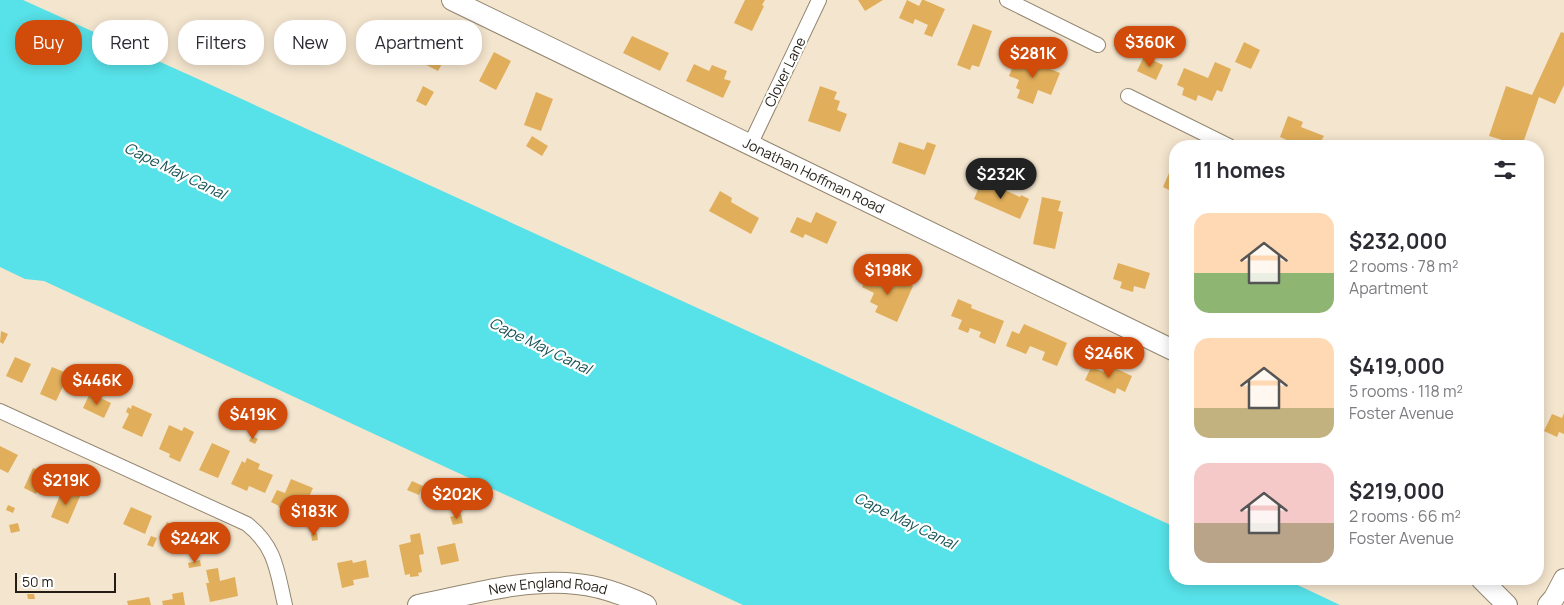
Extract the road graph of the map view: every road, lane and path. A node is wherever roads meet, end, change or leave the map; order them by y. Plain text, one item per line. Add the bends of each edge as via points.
1 (452, 0) edge
2 (819, 0) edge
3 (1007, 0) edge
4 (1098, 45) dead end
5 (1128, 96) dead end
6 (1217, 140) edge
7 (750, 145) junction
8 (1169, 348) edge
9 (0, 411) edge
10 (1564, 579) edge
11 (1487, 585) edge
12 (285, 605) edge
13 (418, 605) edge
14 (646, 605) edge
15 (1508, 605) edge
16 (1548, 605) edge

1 - 7 street, Jonathan Hoffman Road
2 - 7 street, Clover Lane
3 - 4 street
5 - 6 street
7 - 8 street, Jonathan Hoffman Road
9 - 12 street via 247,524 267,544 274,558
10 - 16 street
11 - 15 street
13 - 14 street, New England Road via 549,582 603,588

